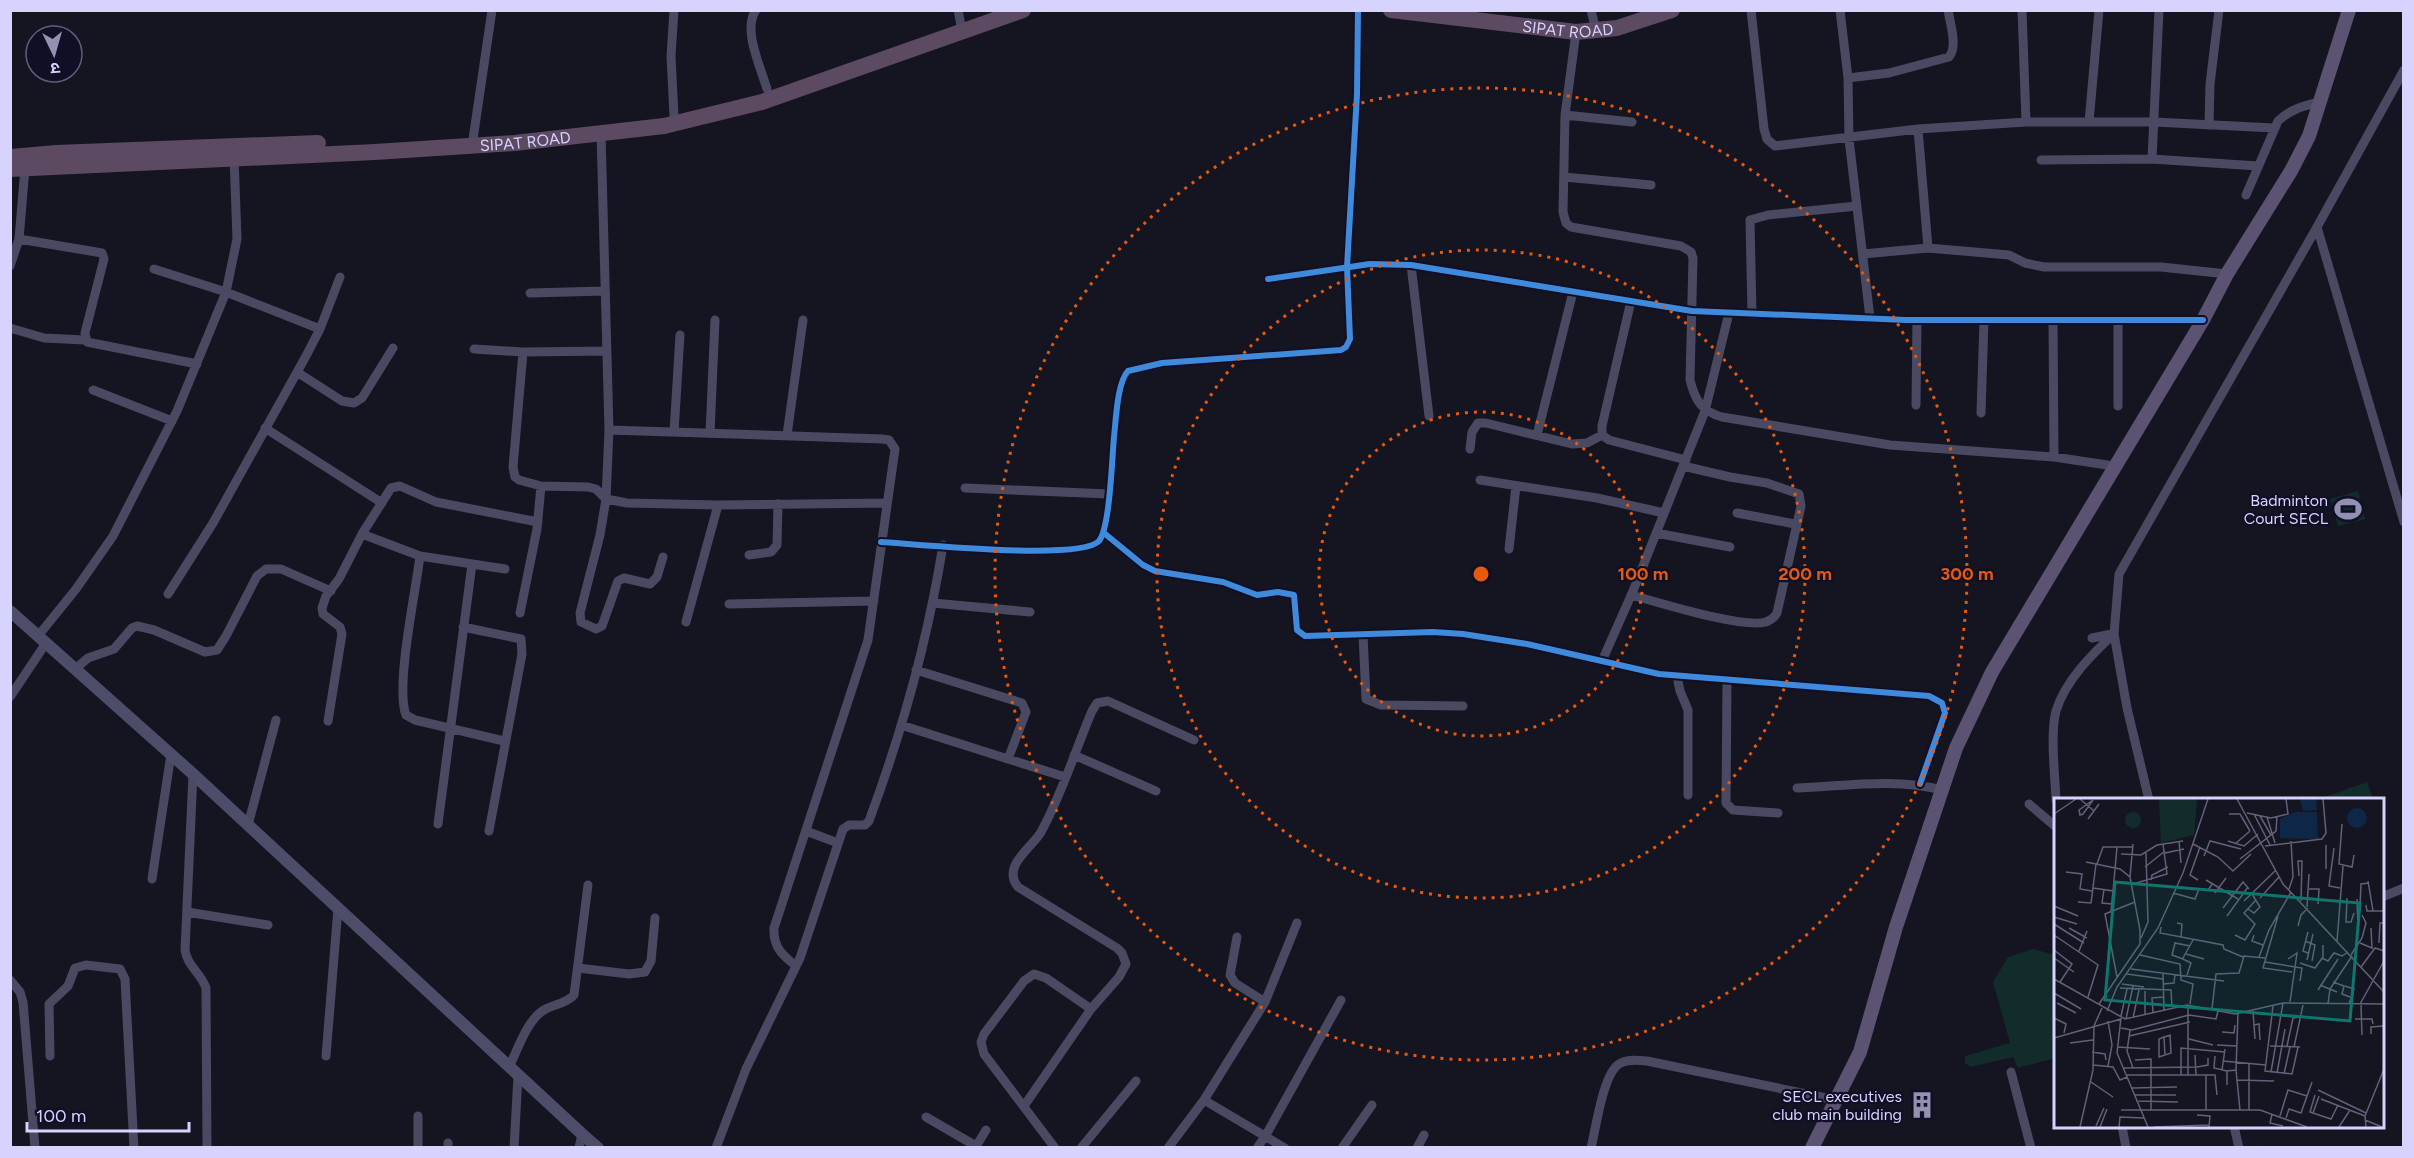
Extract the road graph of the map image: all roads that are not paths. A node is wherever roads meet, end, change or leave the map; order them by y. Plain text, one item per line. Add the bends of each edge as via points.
1 (492, 10) edge
2 (674, 10) edge
3 (756, 10) edge
4 (993, 10) edge
5 (1023, 10) edge
6 (1358, 10) edge
7 (1391, 10) edge
8 (1469, 10) edge
9 (1646, 10) edge
10 (1672, 10) edge
11 (1750, 10) edge
12 (1840, 10) edge
13 (1948, 10) edge
14 (2022, 10) edge
15 (2099, 10) edge
16 (2159, 10) edge
17 (2218, 10) edge
18 (2349, 10) edge
19 (960, 21) edge
20 (1594, 21) edge
21 (1576, 32) junction
22 (2403, 70) edge
23 (1848, 78) junction
24 (767, 89) junction
25 (2320, 102) junction
26 (1565, 115) junction
27 (674, 116) junction
28 (1632, 122) dead end
29 (2026, 122) junction
30 (2089, 122) junction
31 (2154, 122) junction
32 (2209, 125) junction
33 (2274, 128) junction
34 (1917, 129) junction
35 (601, 133) junction
36 (1849, 139) junction
37 (473, 141) junction
38 (234, 153) junction
39 (10, 158) edge
40 (2152, 159) junction
41 (2041, 160) dead end
42 (2258, 166) junction
43 (18, 168) edge
44 (1564, 177) junction
45 (1651, 185) dead end
46 (2246, 195) dead end
47 (1857, 206) junction
48 (2317, 227) junction
49 (19, 239) junction
50 (1928, 248) junction
51 (1863, 254) junction
52 (1411, 265) junction
53 (10, 266) edge
54 (1347, 267) junction
55 (154, 269) dead end
56 (2227, 274) junction
57 (340, 277) dead end
58 (1268, 279) dead end
59 (605, 291) junction
60 (226, 292) junction
61 (1573, 292) junction
62 (530, 293) dead end
63 (1631, 301) junction
64 (1692, 311) junction
65 (1729, 313) junction
66 (1752, 314) junction
67 (1870, 318) junction
68 (715, 320) dead end
69 (803, 320) dead end
70 (1917, 320) junction
71 (1984, 320) junction
72 (2053, 320) junction
73 (2118, 320) junction
74 (2203, 320) junction
75 (10, 328) edge
76 (320, 329) junction
77 (681, 335) dead end
78 (85, 340) junction
79 (393, 348) dead end
80 (474, 349) dead end
81 (607, 351) junction
82 (523, 352) junction
83 (197, 364) junction
84 (297, 372) junction
85 (93, 390) dead end
86 (1916, 405) dead end
87 (2118, 406) dead end
88 (1706, 411) junction
89 (1981, 413) dead end
90 (1429, 416) dead end
91 (172, 421) junction
92 (265, 428) junction
93 (609, 430) junction
94 (674, 432) junction
95 (710, 433) junction
96 (787, 435) junction
97 (1537, 435) junction
98 (1602, 435) junction
99 (1470, 449) dead end
100 (2054, 457) junction
101 (1684, 463) junction
102 (2114, 466) junction
103 (1480, 480) dead end
104 (541, 486) junction
105 (1516, 486) junction
106 (965, 488) dead end
107 (1109, 494) junction
108 (606, 499) junction
109 (382, 503) junction
110 (886, 503) junction
111 (778, 504) junction
112 (718, 505) junction
113 (1664, 513) junction
114 (1737, 513) dead end
115 (538, 522) junction
116 (2403, 522) edge
117 (1795, 524) junction
118 (1656, 532) junction
119 (1104, 533) junction
120 (362, 534) junction
121 (881, 542) junction
122 (943, 545) junction
123 (1730, 547) dead end
124 (1509, 549) dead end
125 (749, 555) dead end
126 (420, 556) junction
127 (663, 557) dead end
128 (472, 564) junction
129 (505, 569) dead end
130 (331, 591) junction
131 (168, 594) dead end
132 (1631, 595) junction
133 (874, 602) junction
134 (933, 603) junction
135 (729, 604) dead end
136 (10, 611) edge
137 (1030, 612) dead end
138 (520, 613) dead end
139 (686, 622) dead end
140 (463, 627) junction
141 (2114, 634) junction
142 (1363, 635) junction
143 (2092, 638) dead end
144 (42, 640) junction
145 (1602, 661) junction
146 (75, 669) junction
147 (916, 670) junction
148 (1677, 676) junction
149 (1727, 681) junction
150 (10, 697) edge
151 (1463, 706) dead end
152 (276, 720) dead end
153 (328, 721) dead end
154 (901, 725) junction
155 (450, 729) junction
156 (1194, 740) dead end
157 (504, 741) junction
158 (171, 754) junction
159 (1074, 755) junction
160 (1008, 759) junction
161 (193, 774) junction
162 (1065, 777) junction
163 (1920, 784) junction
164 (1797, 788) dead end
165 (1942, 790) junction
166 (1156, 791) dead end
167 (1688, 795) dead end
168 (2056, 798) edge
169 (2149, 798) edge
170 (2029, 804) dead end
171 (1779, 813) dead end
172 (438, 824) dead end
173 (248, 825) junction
174 (2054, 826) edge
175 (489, 831) dead end
176 (806, 831) junction
177 (838, 843) junction
178 (152, 879) dead end
179 (588, 885) dead end
180 (2403, 888) edge
181 (2384, 896) edge
182 (338, 908) junction
183 (187, 912) junction
184 (655, 918) dead end
185 (1297, 923) dead end
186 (268, 925) dead end
187 (1237, 937) dead end
188 (796, 966) junction
189 (578, 968) junction
190 (10, 980) edge
191 (1341, 1000) dead end
192 (1265, 1002) junction
193 (1090, 1009) junction
194 (50, 1056) dead end
195 (326, 1056) dead end
196 (514, 1071) junction
197 (2011, 1072) dead end
198 (1136, 1081) dead end
199 (1204, 1100) junction
200 (1836, 1100) junction
201 (1372, 1105) dead end
202 (1024, 1106) junction
203 (418, 1116) dead end
204 (926, 1117) dead end
205 (2122, 1128) edge
206 (2234, 1128) edge
207 (986, 1130) dead end
208 (582, 1134) junction
209 (1266, 1135) junction
210 (1424, 1135) dead end
211 (975, 1147) edge
212 (35, 1148) edge
213 (134, 1148) edge
214 (207, 1148) edge
215 (418, 1148) edge
216 (514, 1148) edge
217 (579, 1148) edge
218 (598, 1148) edge
219 (716, 1148) edge
220 (1055, 1148) edge
221 (1080, 1148) edge
222 (1168, 1148) edge
223 (1257, 1148) edge
224 (1285, 1148) edge
225 (1342, 1148) edge
226 (1417, 1148) edge
227 (1591, 1148) edge
228 (1812, 1148) edge
229 (2031, 1148) edge
230 (2126, 1148) edge
231 (2239, 1148) edge

1 - 37 street
2 - 27 street
3 - 24 street via 750,20 750,35
4 - 19 highway, SIPAT ROAD
5 - 19 highway, SIPAT ROAD
6 - 54 street
7 - 21 highway, SIPAT ROAD
8 - 20 highway, SIPAT ROAD
9 - 20 highway, SIPAT ROAD
10 - 20 highway, SIPAT ROAD via 1617,28
11 - 36 street via 1764,129 1770,144
12 - 23 street
13 - 23 street via 1953,46 1949,57 1889,73
14 - 29 street
15 - 30 street
16 - 31 street
17 - 32 street
18 - 25 main road
19 - 24 highway, SIPAT ROAD
19 - 35 highway, SIPAT ROAD via 762,102 664,126
20 - 21 highway, SIPAT ROAD
21 - 26 street
22 - 48 street
23 - 36 street
24 - 27 highway, SIPAT ROAD
25 - 33 street via 2287,112
25 - 56 main road via 2309,136 2291,171
26 - 28 street
26 - 44 street
27 - 37 highway, SIPAT ROAD
29 - 30 street
29 - 34 street
30 - 31 street
31 - 32 street
31 - 40 street
32 - 33 street
33 - 42 street
34 - 36 street
34 - 50 street
35 - 37 highway, SIPAT ROAD
35 - 59 street
36 - 47 street
37 - 38 highway, SIPAT ROAD
38 - 39 highway, SIPAT ROAD via 56,153
38 - 43 highway, SIPAT ROAD
38 - 60 street via 237,239
40 - 41 street
40 - 42 street
42 - 46 street
43 - 49 street
44 - 45 street
44 - 64 street via 1563,212 1568,225 1681,246 1691,252
47 - 51 street
47 - 66 street via 1750,220
48 - 116 street
48 - 141 street via 2119,574
49 - 53 street
49 - 78 street via 102,254
50 - 51 street
50 - 56 street via 2009,255 2044,267 2162,267
51 - 67 street
52 - 54 street
52 - 61 street
52 - 90 street
54 - 58 street
54 - 107 street via 1350,339 1341,350 1162,363 1128,371 1116,418
55 - 60 street
56 - 74 main road
57 - 76 street
59 - 62 street
59 - 81 street
60 - 76 street
60 - 83 street
61 - 63 street
61 - 97 street
63 - 64 street
63 - 98 street
64 - 65 street
64 - 88 street via 1690,380 1695,398
65 - 66 street
65 - 88 street
66 - 67 street
67 - 70 street
68 - 95 street
69 - 96 street
70 - 71 street
70 - 86 street
71 - 72 street
71 - 89 street
72 - 73 street
72 - 100 street
73 - 74 street
73 - 87 street
74 - 102 main road
75 - 78 street via 44,338
76 - 84 street
77 - 94 street
78 - 83 street
79 - 84 street via 362,398 354,403 342,401
80 - 82 street
81 - 82 street
81 - 93 street
82 - 104 street via 514,473 519,480
83 - 91 street
84 - 92 street
85 - 91 street
88 - 100 street via 1890,445
88 - 101 street
91 - 144 street via 113,536
92 - 109 street
92 - 131 street via 213,523
93 - 94 street
93 - 108 street
94 - 95 street
95 - 96 street
96 - 110 street via 889,440 894,455
97 - 98 street via 1581,444
97 - 99 street via 1478,423 1472,432
98 - 101 street
100 - 102 street
101 - 113 street
101 - 117 street via 1799,494 1801,502
102 - 165 main road via 1992,672 1956,748
103 - 105 street
104 - 108 street via 588,487
104 - 115 street
105 - 113 street
105 - 124 street
106 - 107 street
107 - 119 street
108 - 112 street
108 - 127 street via 581,622 596,629 602,626 618,581 624,578 650,584 657,577
109 - 115 street via 391,488 400,486 436,502
109 - 120 street
110 - 111 street
110 - 121 street
111 - 112 street
111 - 125 street via 777,545 771,552
112 - 139 street
113 - 118 street
114 - 117 street
115 - 138 street
117 - 132 street via 1777,613 1770,620 1755,623 1712,616
118 - 123 street
118 - 132 street
119 - 122 street via 1092,546 1060,550
119 - 142 street via 1155,571 1223,582 1257,595 1294,595 1297,630 1305,636
120 - 126 street
120 - 130 street
121 - 122 street
121 - 133 street
122 - 134 street
126 - 128 street
126 - 155 street via 404,672 404,710 410,718
128 - 129 street
128 - 140 street
130 - 146 street via 281,569 266,569 257,576 217,650 205,652 137,626 114,650 88,658
130 - 153 street via 323,603 323,614 340,627 342,634
132 - 145 street
133 - 135 street
133 - 176 street via 868,640
134 - 137 street
134 - 147 street
136 - 144 street
140 - 155 street
140 - 157 street via 518,637 523,642
141 - 143 street
141 - 168 street via 2091,654 2072,679 2056,711
141 - 169 street
142 - 145 street via 1463,634
142 - 151 street via 1366,699 1381,705
144 - 146 street
144 - 150 street
145 - 148 street
146 - 158 street
147 - 154 street
147 - 160 street via 1022,703 1026,712
148 - 149 street
148 - 167 street via 1688,710
149 - 163 street via 1929,696 1937,700 1945,713
149 - 171 street via 1726,803 1733,810
152 - 173 street
154 - 160 street
154 - 177 street via 869,821 845,827
155 - 157 street
155 - 172 street
156 - 159 street via 1101,701 1092,711
157 - 175 street
158 - 161 street
158 - 178 street
159 - 162 street
159 - 166 street
160 - 162 street
161 - 173 street
161 - 183 street
162 - 193 street via 1041,832 1016,862 1013,879 1018,887 1122,953 1125,970
163 - 164 street
163 - 165 street
165 - 200 main road via 1860,1052
170 - 174 street
173 - 182 street
176 - 177 street
176 - 188 street via 774,928 776,946
177 - 188 street
179 - 189 street
180 - 181 street
182 - 195 street
182 - 196 street
183 - 186 street
183 - 214 street via 186,957 206,988
184 - 189 street via 651,961 645,972
185 - 192 street
187 - 192 street via 1230,975 1235,983
188 - 219 street via 747,1068
189 - 196 street via 574,995 538,1014
190 - 212 street via 23,1002
191 - 209 street
192 - 199 street
193 - 202 street
193 - 202 street via 1034,974 1024,981 984,1034 984,1054
194 - 213 street via 49,1004 68,986 75,968 86,965 120,969 125,979
196 - 208 street
196 - 216 street
197 - 229 street
198 - 221 street
199 - 209 street
199 - 222 street
200 - 227 street via 1647,1061 1623,1062 1609,1076
200 - 228 main road
201 - 225 street
202 - 220 street
203 - 215 street
204 - 211 street
205 - 230 street
206 - 231 street
207 - 211 street
208 - 217 street
208 - 218 street
209 - 223 street
209 - 224 street
210 - 226 street

